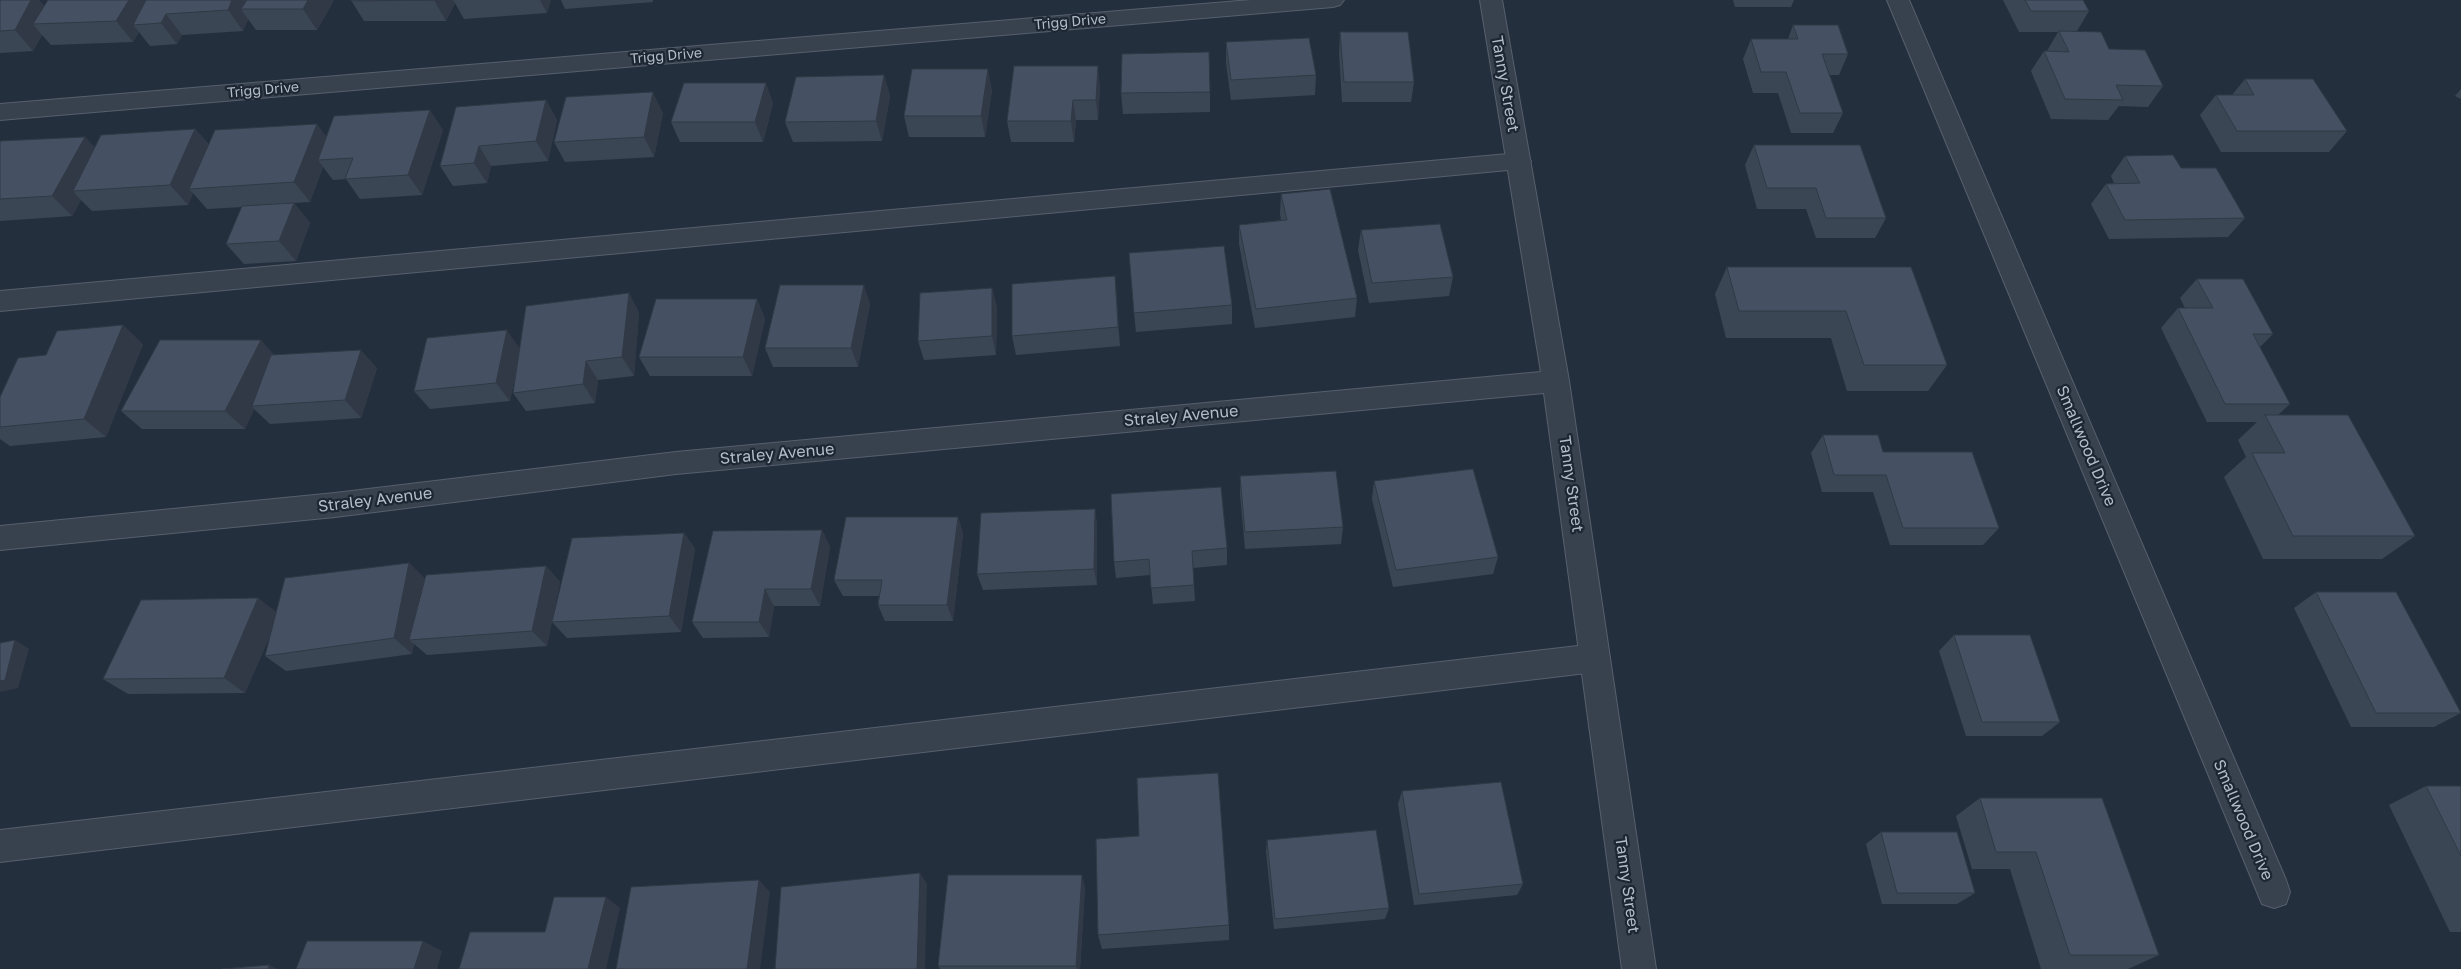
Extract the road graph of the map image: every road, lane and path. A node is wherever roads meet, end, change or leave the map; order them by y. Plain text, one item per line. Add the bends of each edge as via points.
1 (1333, 0) edge
2 (1491, 0) edge
3 (1898, 0) edge
4 (0, 112) edge
5 (1519, 161) junction
6 (0, 301) edge
7 (1556, 381) junction
8 (0, 538) edge
9 (1595, 658) junction
10 (0, 846) edge
11 (2274, 892) dead end
12 (1639, 969) edge

1 - 4 street, Trigg Drive
2 - 5 street, Tanny Street
3 - 11 street, Smallwood Drive
5 - 6 street
5 - 7 street, Tanny Street
7 - 8 street, Straley Avenue via 686,462 336,505
7 - 9 street, Tanny Street
9 - 10 street
9 - 12 street, Tanny Street

